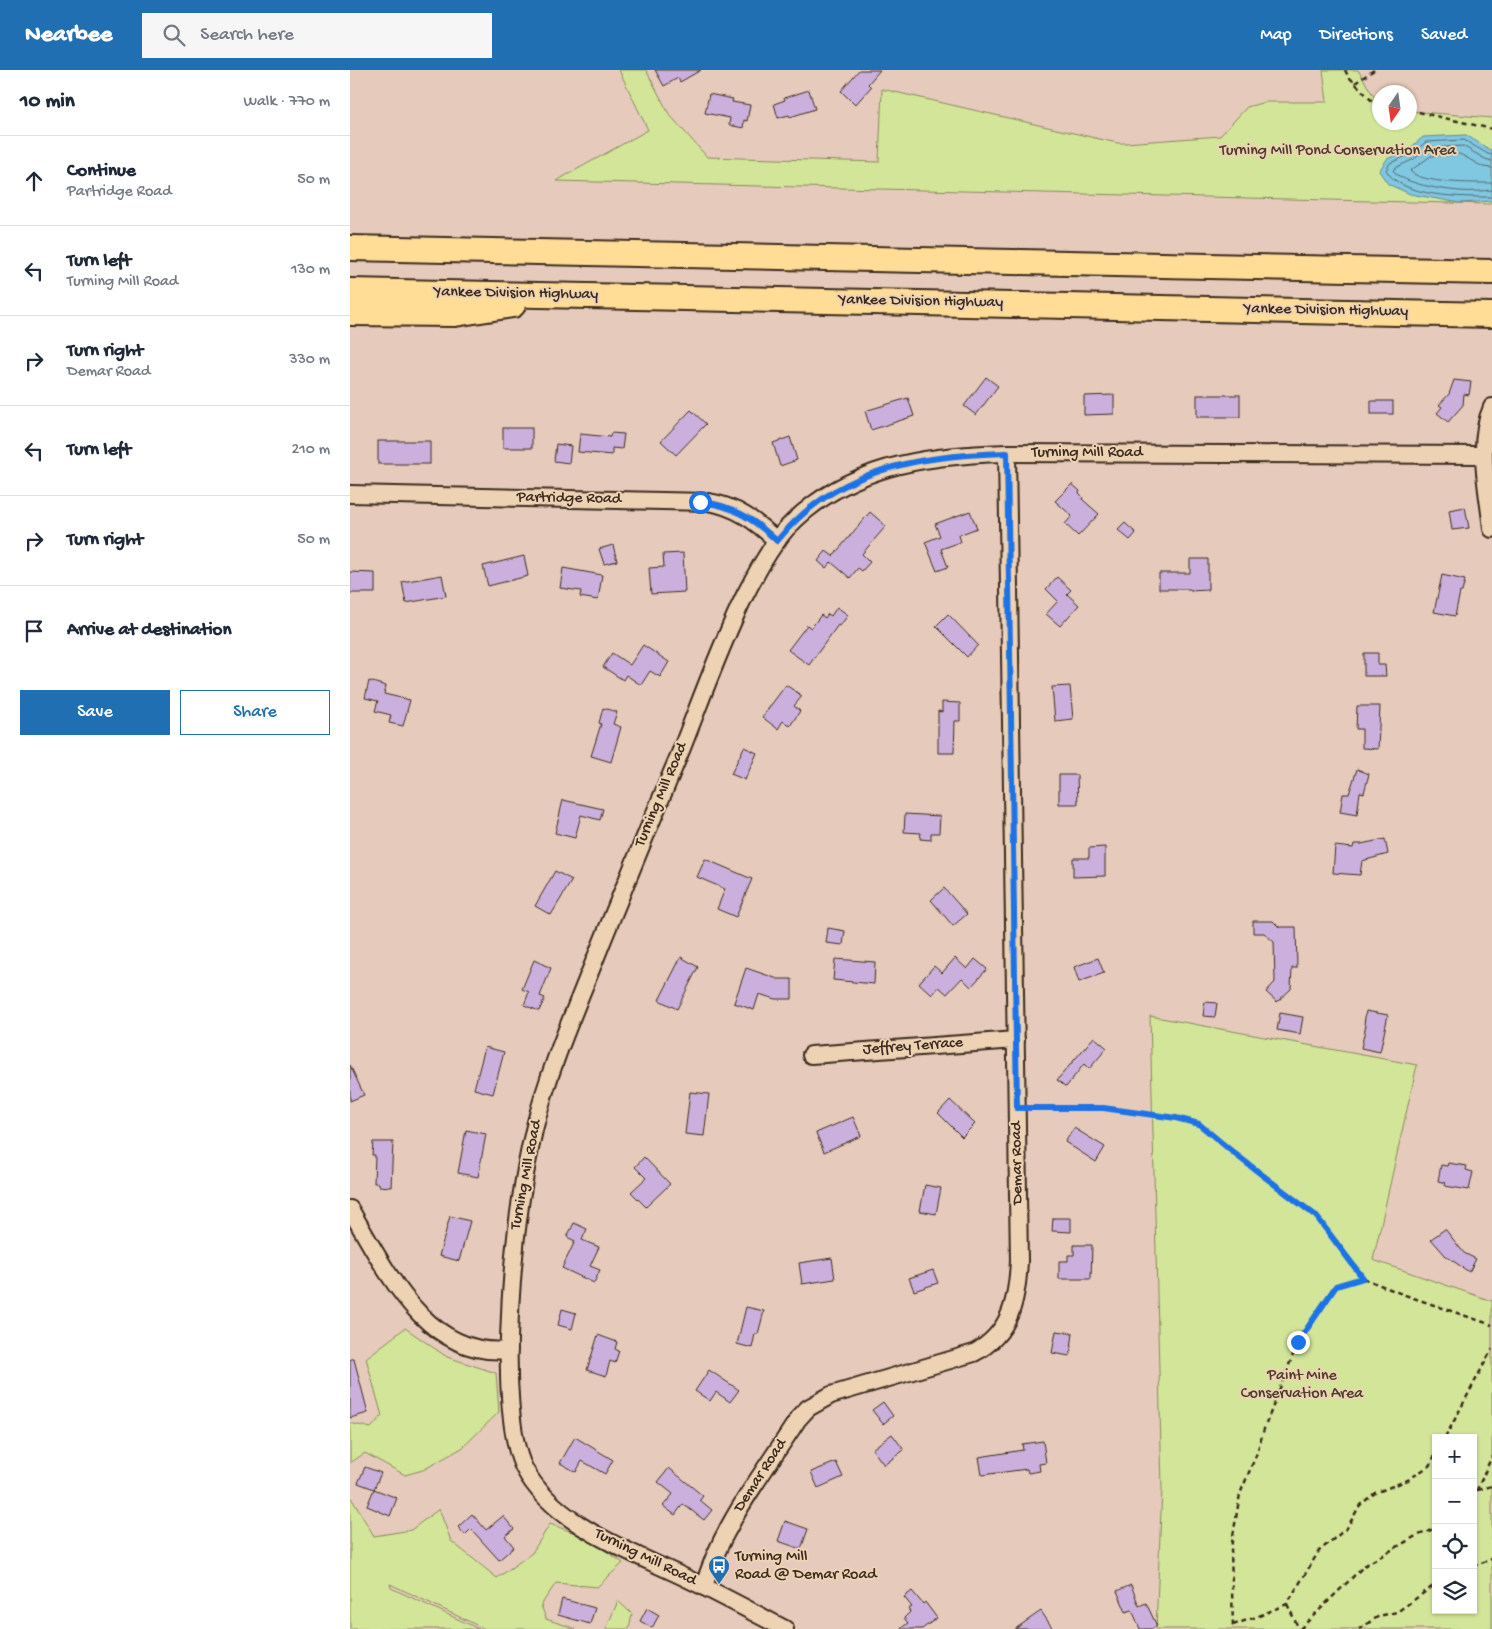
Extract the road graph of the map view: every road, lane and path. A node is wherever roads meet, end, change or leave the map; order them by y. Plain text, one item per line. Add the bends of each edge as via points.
1 (1345, 70) edge
2 (1374, 70) edge
3 (1354, 83) junction
4 (1372, 101) edge
5 (1417, 112) edge
6 (1492, 129) edge
7 (350, 248) edge
8 (1492, 272) edge
9 (350, 291) edge
10 (576, 296) junction
11 (350, 313) edge
12 (1492, 315) edge
13 (1492, 406) edge
14 (1007, 453) junction
15 (1484, 455) junction
16 (350, 494) edge
17 (1492, 529) edge
18 (777, 541) junction
19 (1016, 1040) junction
20 (811, 1055) dead end
21 (1017, 1108) junction
22 (350, 1209) edge
23 (1363, 1278) junction
24 (1492, 1325) edge
25 (1492, 1349) edge
26 (509, 1350) junction
27 (1447, 1434) edge
28 (1492, 1456) edge
29 (1432, 1461) edge
30 (1492, 1486) edge
31 (1478, 1490) joint
32 (1432, 1530) edge
33 (1492, 1559) edge
34 (1477, 1565) edge
35 (704, 1587) junction
36 (1432, 1587) edge
37 (1287, 1604) junction
38 (1233, 1627) edge
39 (785, 1629) edge
40 (1299, 1629) edge
41 (1359, 1629) edge

1 - 3 path
2 - 3 path
3 - 4 path
5 - 6 path
7 - 8 highway
9 - 10 highway, Yankee Division Highway
10 - 11 highway via 455,314
10 - 12 highway, Yankee Division Highway
13 - 15 street via 1484,429
14 - 15 street, Turning Mill Road
14 - 18 street, Turning Mill Road via 934,457 862,476 808,510
14 - 19 street, Demar Road
15 - 17 street
16 - 18 street, Partridge Road via 708,502 741,513
18 - 26 street, Turning Mill Road via 768,552 730,626 568,1025 547,1085 534,1130 514,1245
19 - 20 street, Jeffrey Terrace
19 - 21 street, Demar Road
21 - 23 path via 1103,1108 1199,1124 1316,1216
21 - 35 street, Demar Road via 1019,1261 1016,1295 1008,1321 991,1341 974,1353 832,1394 808,1408 725,1532
22 - 26 street via 385,1270 410,1304 432,1326 466,1345 496,1352
23 - 24 path
23 - 38 path via 1336,1286 1298,1342 1240,1494 1231,1548
25 - 27 path
26 - 35 street, Turning Mill Road via 516,1442 522,1464 536,1488 557,1509 588,1531
28 - 31 path
29 - 37 path via 1408,1480 1375,1493 1360,1505 1347,1528 1319,1551
30 - 31 path
32 - 40 path via 1364,1566
33 - 34 path
35 - 39 street, Turning Mill Road
36 - 41 path via 1397,1612 1379,1616
37 - 38 path
37 - 40 path

